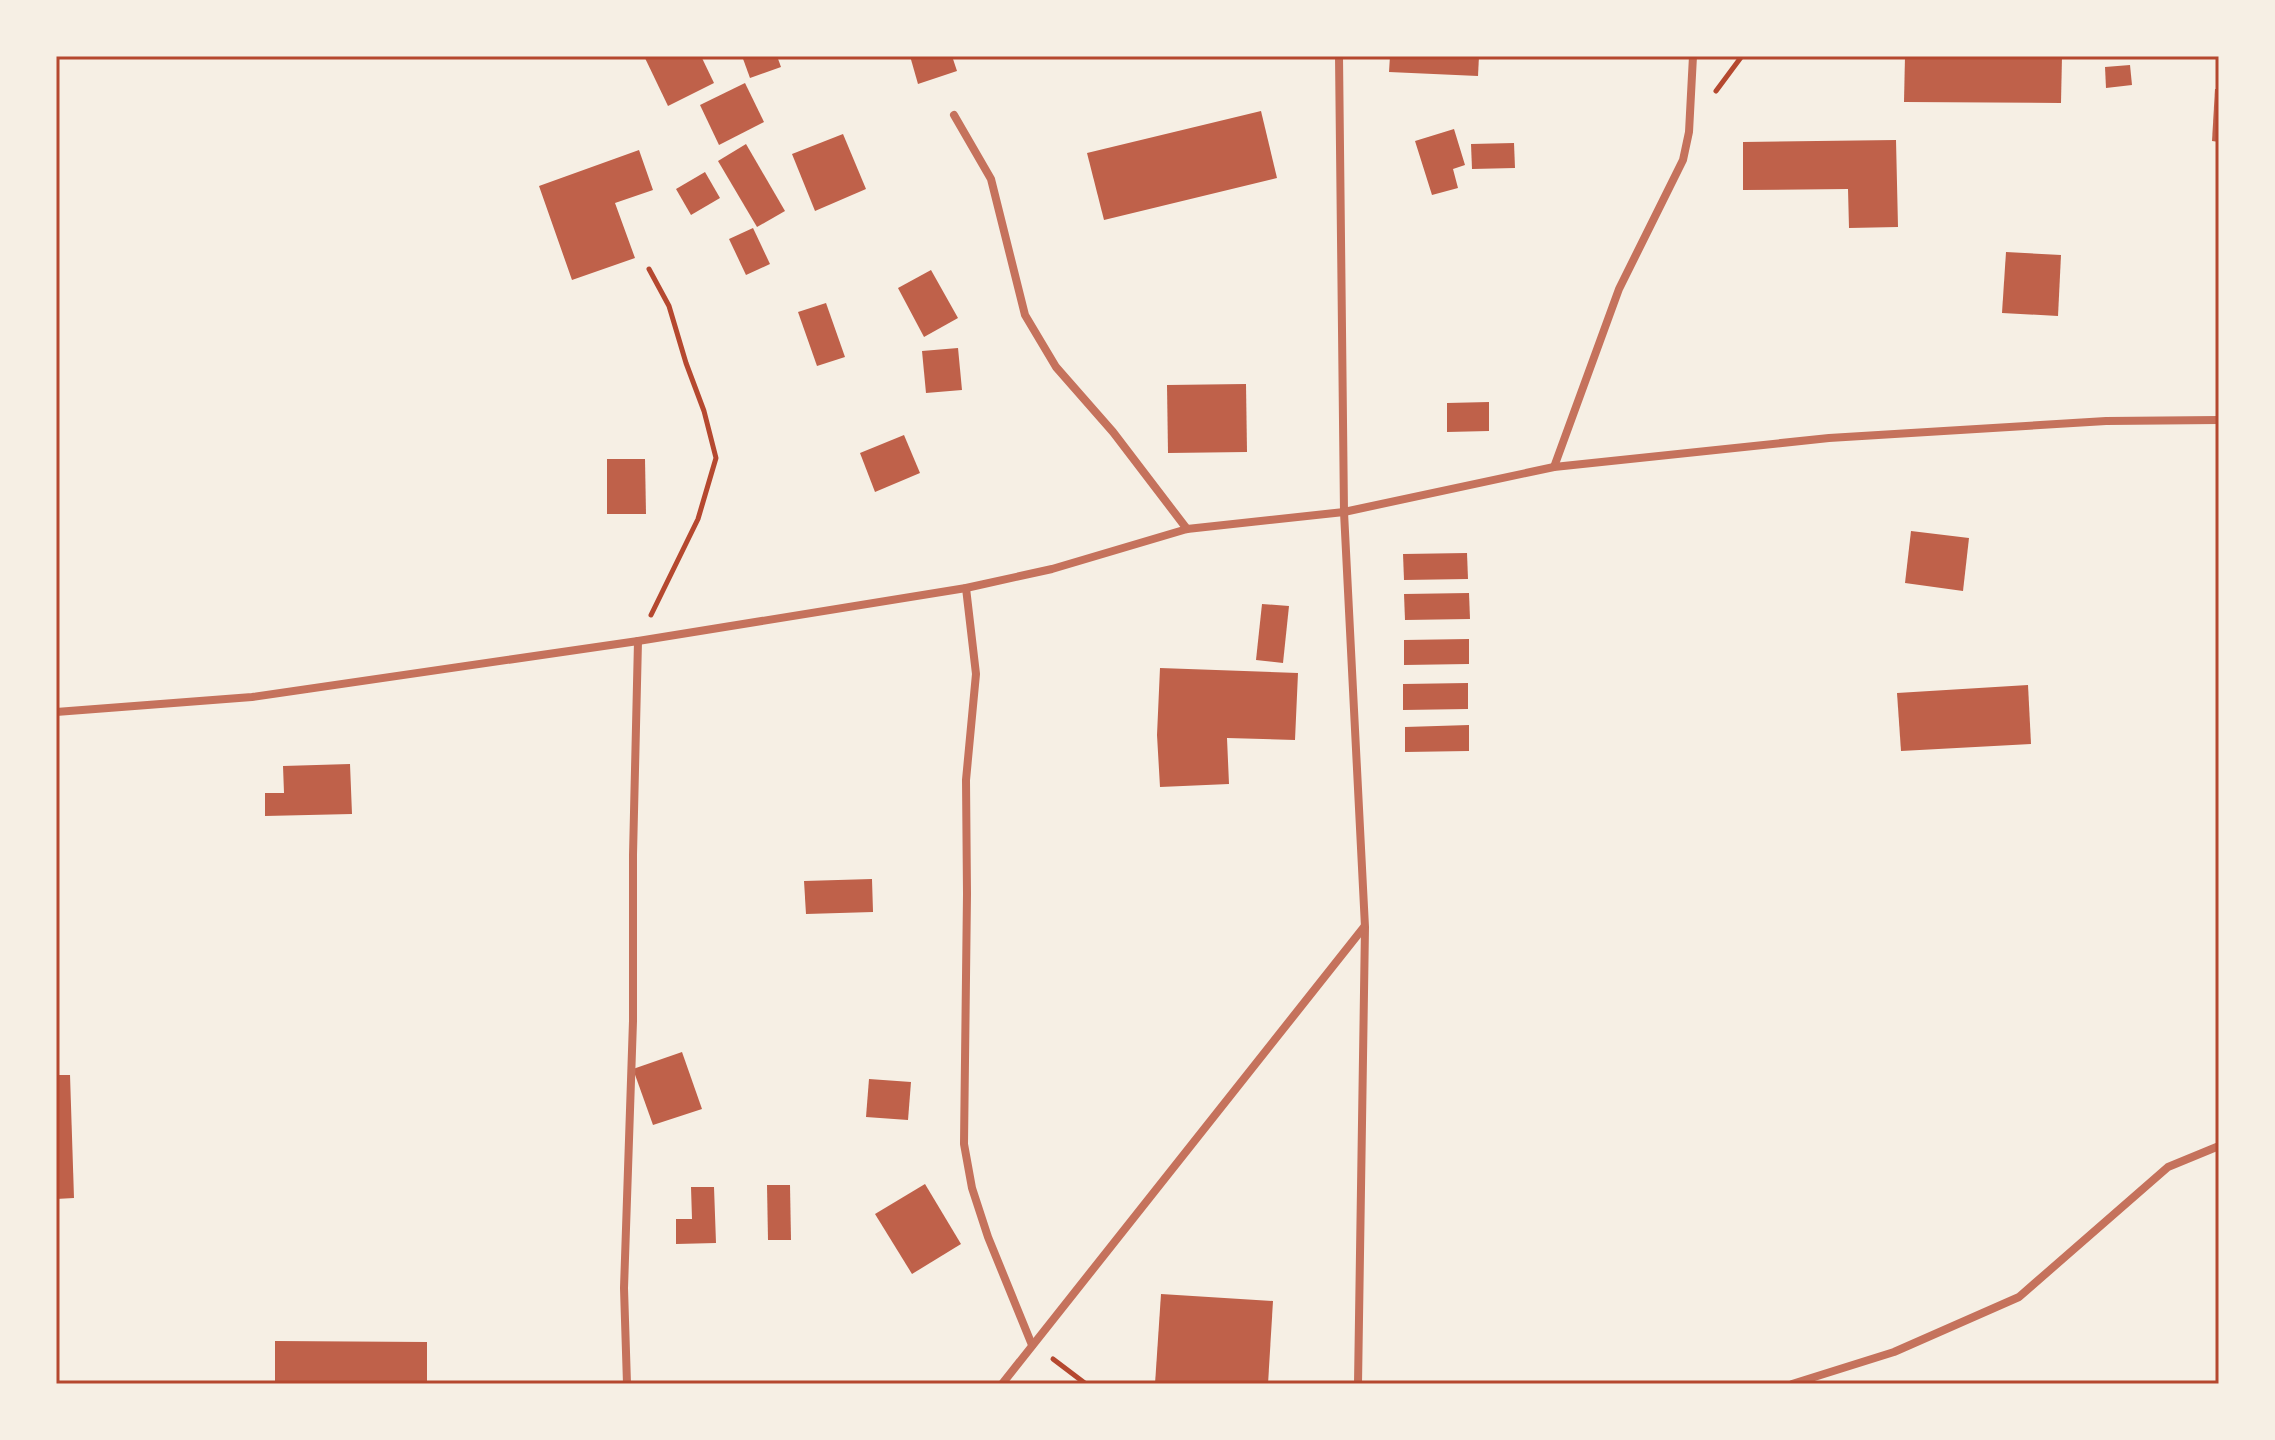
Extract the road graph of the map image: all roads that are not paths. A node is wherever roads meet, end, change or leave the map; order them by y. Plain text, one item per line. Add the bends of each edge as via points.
1 (1339, 56) edge
2 (1693, 56) edge
3 (954, 115) dead end
4 (2219, 420) edge
5 (1554, 467) junction
6 (1344, 512) junction
7 (1187, 529) junction
8 (966, 588) junction
9 (638, 641) junction
10 (56, 712) edge
11 (1365, 927) junction
12 (2219, 1146) edge
13 (1032, 1345) junction
14 (627, 1384) edge
15 (1002, 1384) edge
16 (1358, 1384) edge
17 (1792, 1384) edge

1 - 6 street
2 - 5 street via 1683,160 1619,289
3 - 7 street via 991,179 1025,315 1056,367
4 - 5 street via 2106,421 1829,438
5 - 6 street
6 - 7 street
6 - 11 street
7 - 8 street
8 - 9 street
8 - 13 street via 976,674 966,780 964,1144 984,1225
9 - 10 street via 252,697
9 - 14 street via 624,1288
11 - 13 street
11 - 16 street
12 - 17 street via 2168,1167 2019,1297 1894,1352
13 - 15 street

